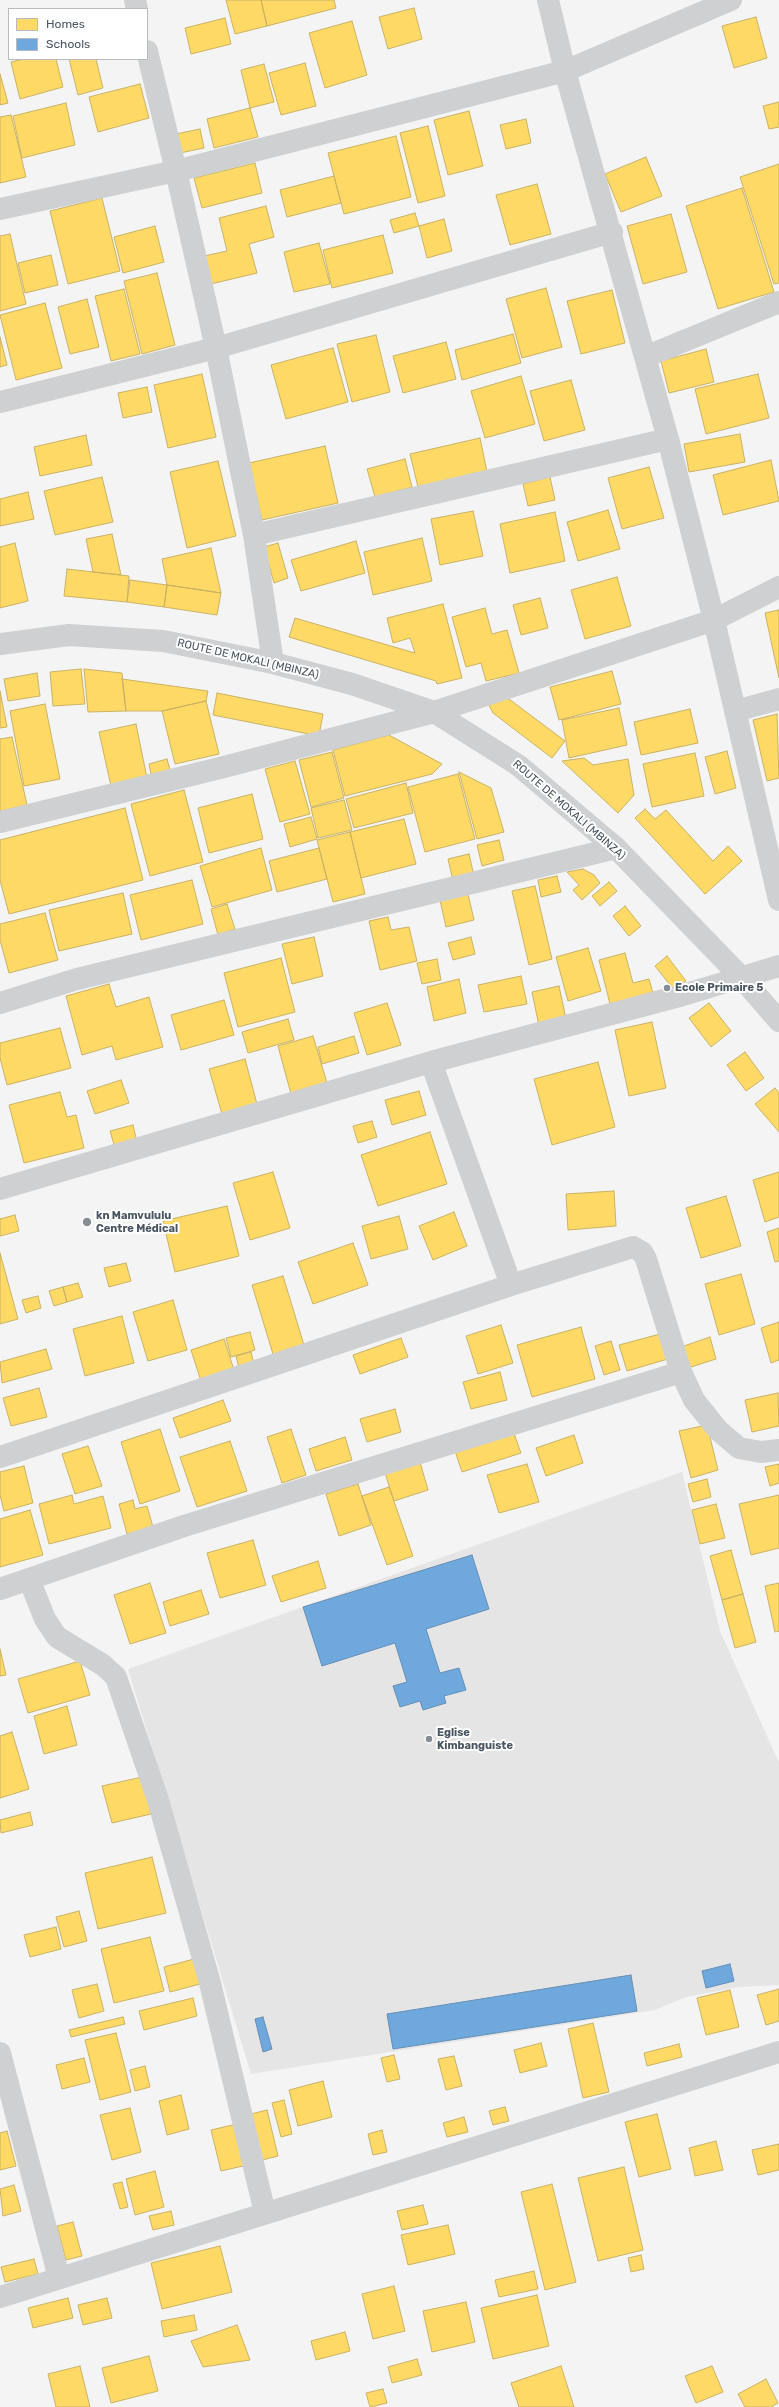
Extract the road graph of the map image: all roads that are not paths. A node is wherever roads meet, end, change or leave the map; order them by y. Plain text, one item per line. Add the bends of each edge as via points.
1 (548, 0) edge
2 (731, 0) edge
3 (148, 55) edge
4 (565, 71) junction
5 (176, 171) junction
6 (0, 209) edge
7 (612, 232) junction
8 (779, 302) edge
9 (216, 348) junction
10 (645, 356) junction
11 (0, 402) edge
12 (668, 439) junction
13 (254, 534) junction
14 (779, 587) edge
15 (714, 620) junction
16 (0, 644) edge
17 (273, 662) junction
18 (779, 699) edge
19 (735, 711) junction
20 (434, 712) junction
21 (0, 822) edge
22 (616, 848) junction
23 (779, 900) edge
24 (779, 966) edge
25 (741, 977) junction
26 (0, 1003) edge
27 (779, 1021) edge
28 (431, 1062) junction
29 (0, 1189) edge
30 (511, 1285) junction
31 (681, 1372) junction
32 (779, 1450) edge
33 (0, 1457) edge
34 (29, 1579) junction
35 (0, 1589) edge
36 (779, 2052) edge
37 (0, 2053) edge
38 (4, 2086) edge
39 (265, 2213) junction
40 (58, 2278) junction
41 (0, 2297) edge

1 - 4 street
2 - 4 street
3 - 5 street
4 - 5 street
4 - 7 street
5 - 6 street
5 - 9 street
7 - 9 street
7 - 10 street
8 - 10 street
9 - 11 street
9 - 13 street
10 - 12 street
12 - 13 street
12 - 15 street
13 - 17 street
14 - 15 street
15 - 19 street
15 - 20 street
16 - 17 street, ROUTE DE MOKALI (MBINZA) via 70,635 163,641
17 - 20 street, ROUTE DE MOKALI (MBINZA) via 352,684
18 - 19 street
19 - 23 street
20 - 21 street via 224,768
20 - 22 street, ROUTE DE MOKALI (MBINZA) via 518,765
22 - 25 street, ROUTE DE MOKALI (MBINZA)
22 - 26 street via 76,979
24 - 25 street
25 - 27 street, ROUTE DE MOKALI (MBINZA)
25 - 28 street
28 - 29 street
28 - 30 street
30 - 31 street via 633,1247 642,1252
30 - 33 street
31 - 32 street via 694,1400 718,1430 739,1448 761,1452
31 - 34 street via 192,1524
34 - 35 street
34 - 39 street via 45,1619 57,1637 103,1665 116,1677 158,1800 210,1983
36 - 39 street
37 - 38 street
38 - 40 street
39 - 40 street
40 - 41 street

